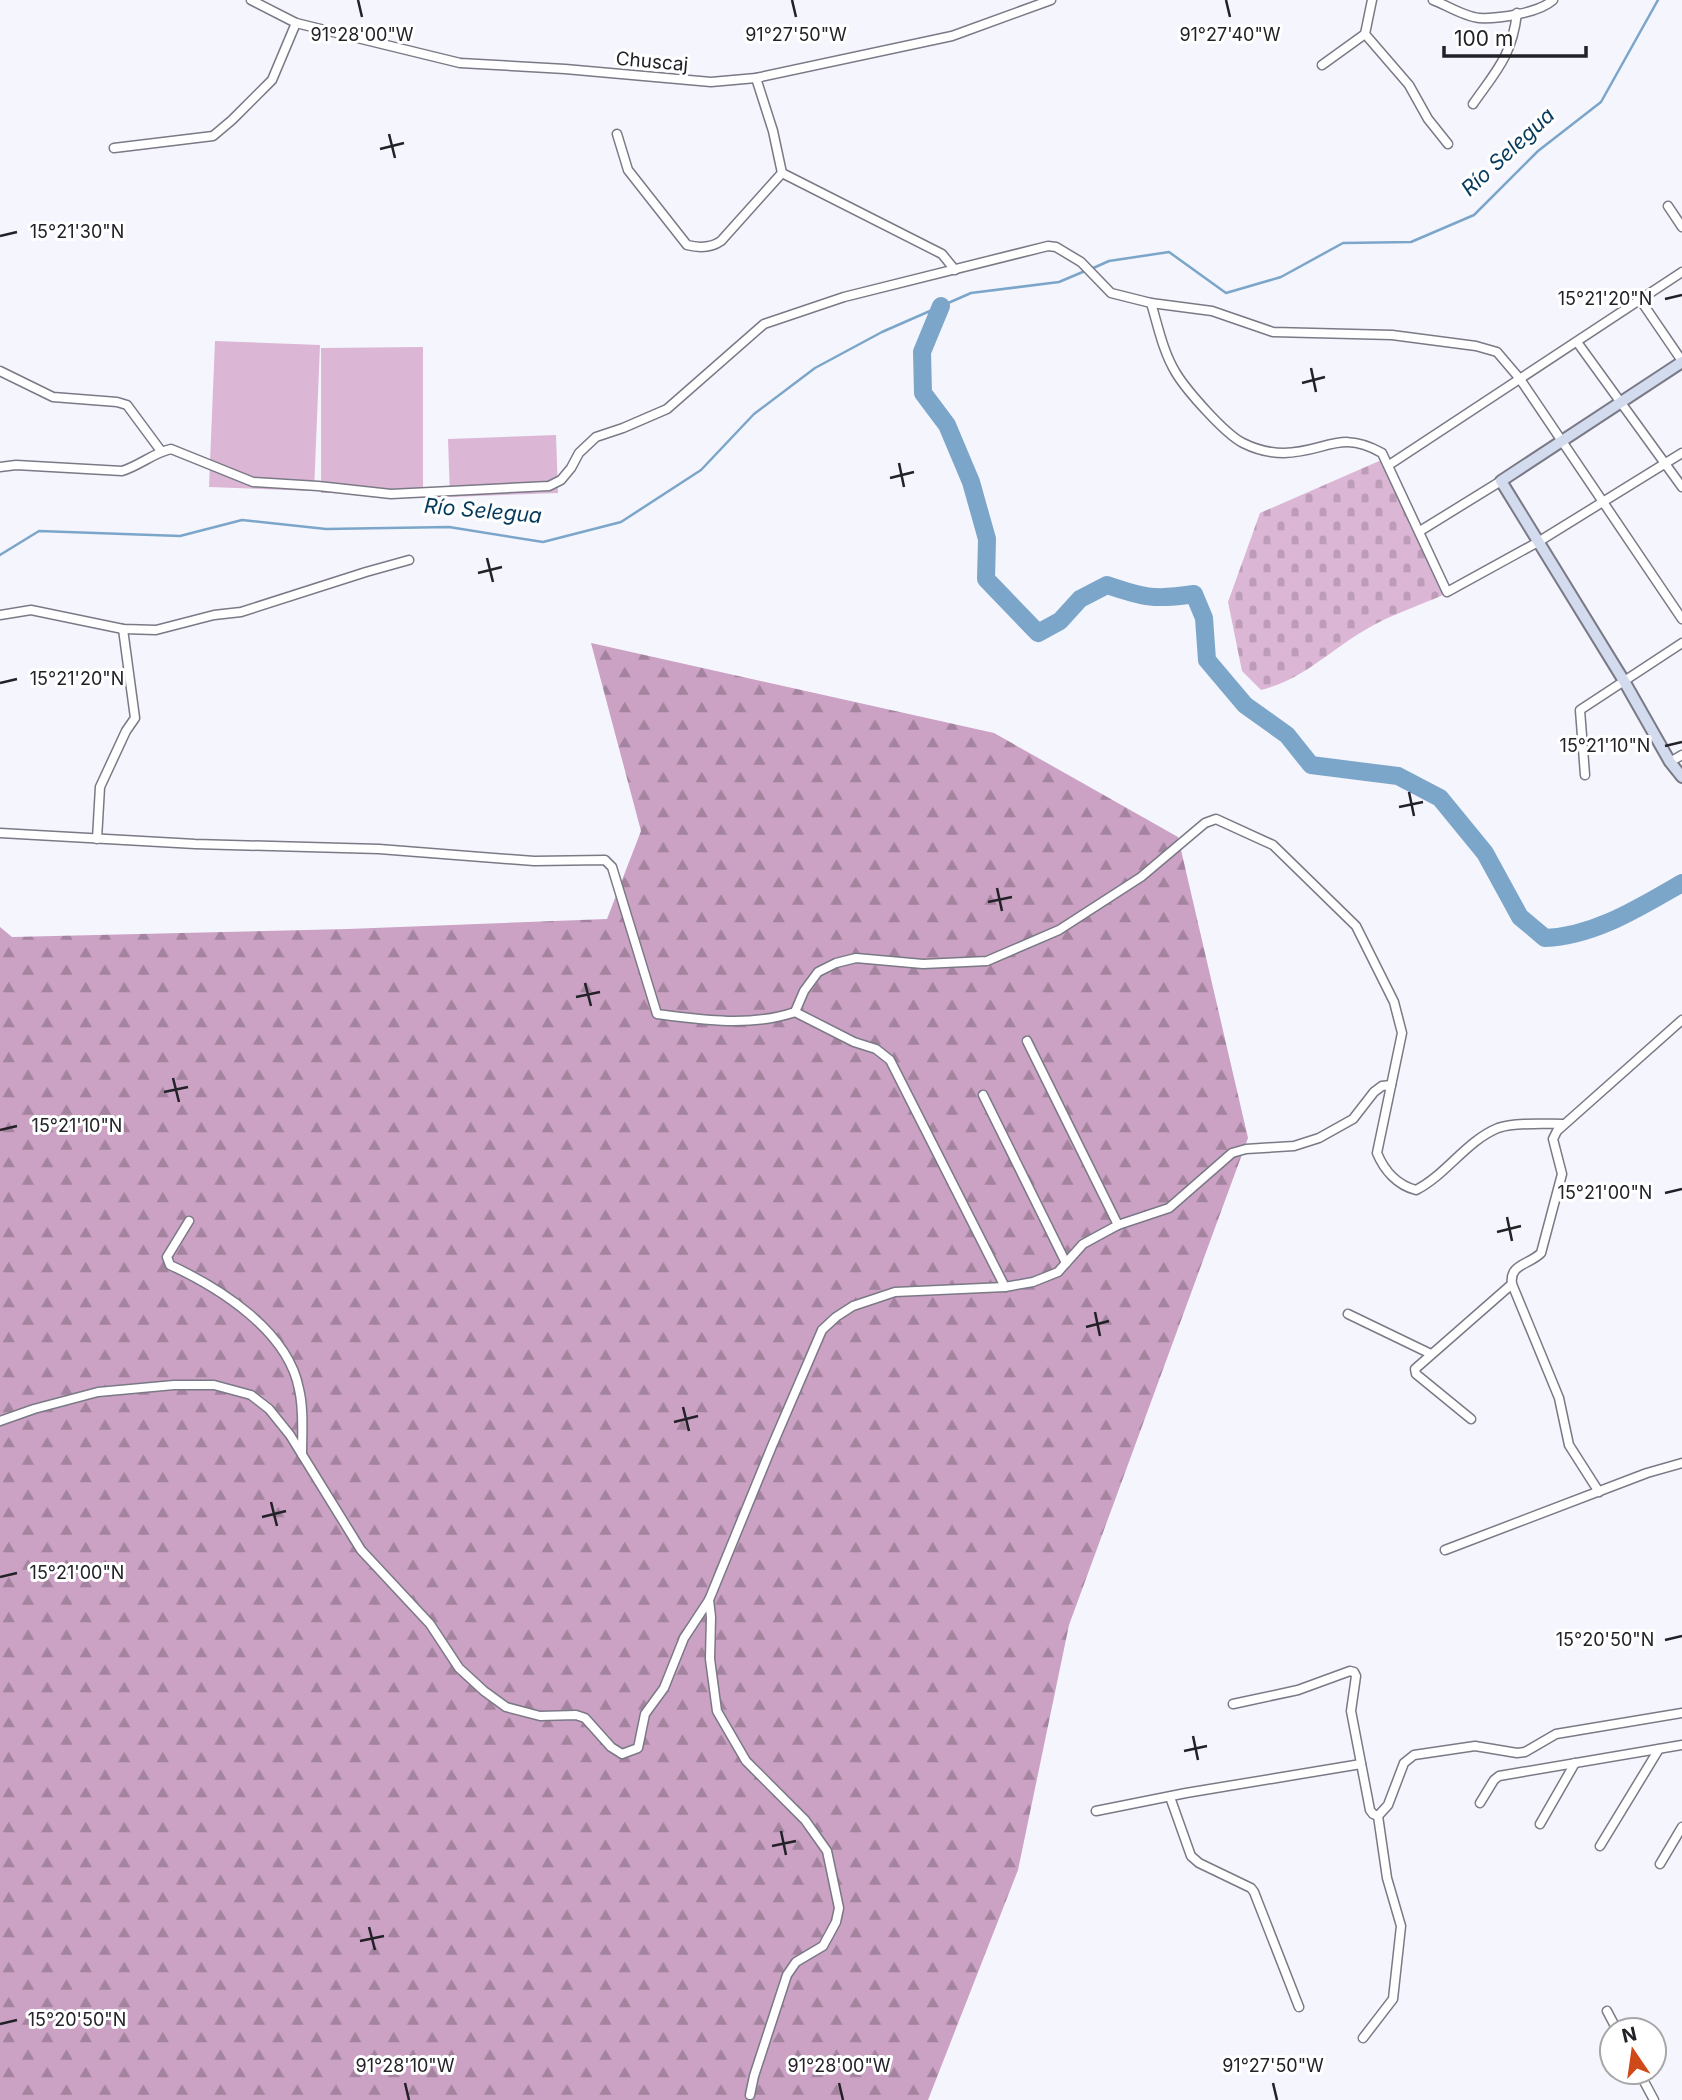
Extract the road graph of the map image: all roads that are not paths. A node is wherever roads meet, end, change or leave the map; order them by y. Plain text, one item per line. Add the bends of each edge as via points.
1 (251, 0) edge
2 (1051, 0) edge
3 (1372, 0) edge
4 (1433, 0) edge
5 (1553, 0) edge
6 (1517, 13) junction
7 (296, 23) junction
8 (1365, 34) junction
9 (1322, 65) dead end
10 (756, 78) junction
11 (1473, 104) dead end
12 (617, 134) dead end
13 (1448, 144) dead end
14 (114, 148) dead end
15 (782, 173) junction
16 (1668, 206) dead end
17 (1682, 227) edge
18 (955, 270) junction
19 (1682, 272) edge
20 (1639, 298) junction
21 (1151, 303) junction
22 (1577, 342) junction
23 (1682, 361) edge
24 (0, 371) edge
25 (1520, 379) junction
26 (1621, 402) junction
27 (1561, 440) junction
28 (161, 452) junction
29 (1682, 453) edge
30 (1389, 465) junction
31 (1665, 465) junction
32 (0, 467) edge
33 (1501, 481) junction
34 (1682, 487) edge
35 (1604, 502) junction
36 (1420, 531) junction
37 (1538, 542) junction
38 (409, 561) dead end
39 (0, 615) edge
40 (1682, 619) edge
41 (124, 629) junction
42 (1682, 643) edge
43 (1624, 681) junction
44 (1682, 755) edge
45 (1670, 762) junction
46 (1585, 775) dead end
47 (1682, 777) edge
48 (0, 833) edge
49 (97, 839) junction
50 (795, 1012) junction
51 (1682, 1020) edge
52 (1027, 1041) dead end
53 (1391, 1086) junction
54 (983, 1095) dead end
55 (1564, 1124) junction
56 (189, 1221) dead end
57 (1118, 1225) junction
58 (1066, 1263) junction
59 (1512, 1284) junction
60 (1005, 1287) junction
61 (1348, 1314) dead end
62 (1431, 1354) junction
63 (1471, 1419) dead end
64 (0, 1421) edge
65 (302, 1458) junction
66 (1682, 1463) edge
67 (1599, 1492) junction
68 (1445, 1550) dead end
69 (709, 1600) junction
70 (1233, 1704) dead end
71 (1682, 1713) edge
72 (1682, 1745) edge
73 (1658, 1749) junction
74 (1575, 1763) junction
75 (1361, 1764) junction
76 (1170, 1797) junction
77 (1480, 1803) dead end
78 (1096, 1811) dead end
79 (1378, 1816) junction
80 (1540, 1824) dead end
81 (1682, 1827) edge
82 (1600, 1846) dead end
83 (1660, 1864) dead end
84 (1298, 2007) dead end
85 (1607, 2011) dead end
86 (1610, 2016) edge
87 (1363, 2038) dead end
88 (750, 2095) dead end

1 - 7 street, Chuscaj
2 - 10 street, Chuscaj via 952,36
3 - 8 street
4 - 6 street via 1477,18
5 - 6 street via 1546,7
6 - 11 street via 1506,57
7 - 10 street, Chuscaj via 460,63 711,82
7 - 14 street via 272,80 213,136
8 - 9 street
8 - 13 street via 1409,85
10 - 15 street
12 - 15 street via 628,170 687,245 694,247 721,241
15 - 18 street via 942,254
16 - 17 street
18 - 21 street via 1056,247 1081,262 1111,293
18 - 28 street via 844,297 764,324 667,408 596,438 561,480 549,486 391,494 253,482 171,449
19 - 20 street
20 - 22 street
20 - 23 street
21 - 25 street via 1212,311 1273,332 1392,335 1476,345 1497,352
21 - 30 street via 1176,373 1241,442 1285,453 1350,441 1365,443 1382,453
22 - 25 street
22 - 26 street
23 - 26 main road
24 - 28 street via 53,397 127,405
25 - 27 street
25 - 30 street
26 - 27 main road
26 - 31 street
27 - 33 main road
27 - 35 street
28 - 32 street via 122,471
29 - 31 street
30 - 36 street
31 - 34 street
31 - 35 street
33 - 36 street
33 - 37 main road
35 - 37 street
35 - 40 street
36 - 37 street via 1447,592
37 - 43 main road
38 - 41 street via 242,612 156,630
39 - 41 street via 31,610
41 - 49 street via 135,718 100,787
42 - 43 street
43 - 45 main road
43 - 46 street via 1580,710
44 - 45 street
45 - 47 main road
48 - 49 street
49 - 50 street via 379,849 534,861 605,860 612,866 657,1014 731,1020 775,1019
50 - 53 street via 818,972 836,963 856,958 923,964 987,961 1059,930 1141,877 1216,819 1273,845 1356,926 1394,1002 1402,1033
50 - 60 street via 876,1049 890,1060
51 - 55 street
52 - 57 street
53 - 55 street via 1377,1153 1383,1169 1416,1190 1499,1128
53 - 57 street via 1374,1092 1353,1119 1336,1130 1294,1146 1231,1153 1169,1208
54 - 58 street
55 - 59 street via 1553,1139 1562,1174 1541,1254 1514,1270
56 - 65 street via 167,1257 170,1265 228,1297 270,1333 289,1359 299,1388
57 - 58 street via 1083,1244
58 - 60 street via 1058,1272 1033,1282
59 - 62 street
59 - 67 street via 1559,1398 1569,1445
60 - 69 street via 895,1292 853,1306 822,1330
61 - 62 street
62 - 63 street via 1415,1369 1416,1374
64 - 65 street via 98,1392 214,1385 251,1395 269,1409
65 - 69 street via 361,1550 430,1624 459,1668 506,1707 540,1716 585,1718 622,1754 638,1748 645,1714 664,1688 684,1638
66 - 67 street
67 - 68 street
69 - 88 street via 717,1711 746,1761 805,1820 827,1851 839,1908 822,1946 796,1962 788,1975
70 - 75 street via 1354,1672 1351,1711
71 - 79 street via 1556,1734 1525,1752 1475,1746 1414,1755 1404,1763 1388,1805
72 - 73 street
73 - 74 street
73 - 82 street
74 - 77 street via 1499,1776
74 - 80 street
75 - 76 street
75 - 79 street via 1370,1810
76 - 78 street
76 - 84 street via 1191,1856 1254,1892
79 - 87 street via 1387,1878 1401,1926 1393,1999
81 - 83 street
85 - 86 street

